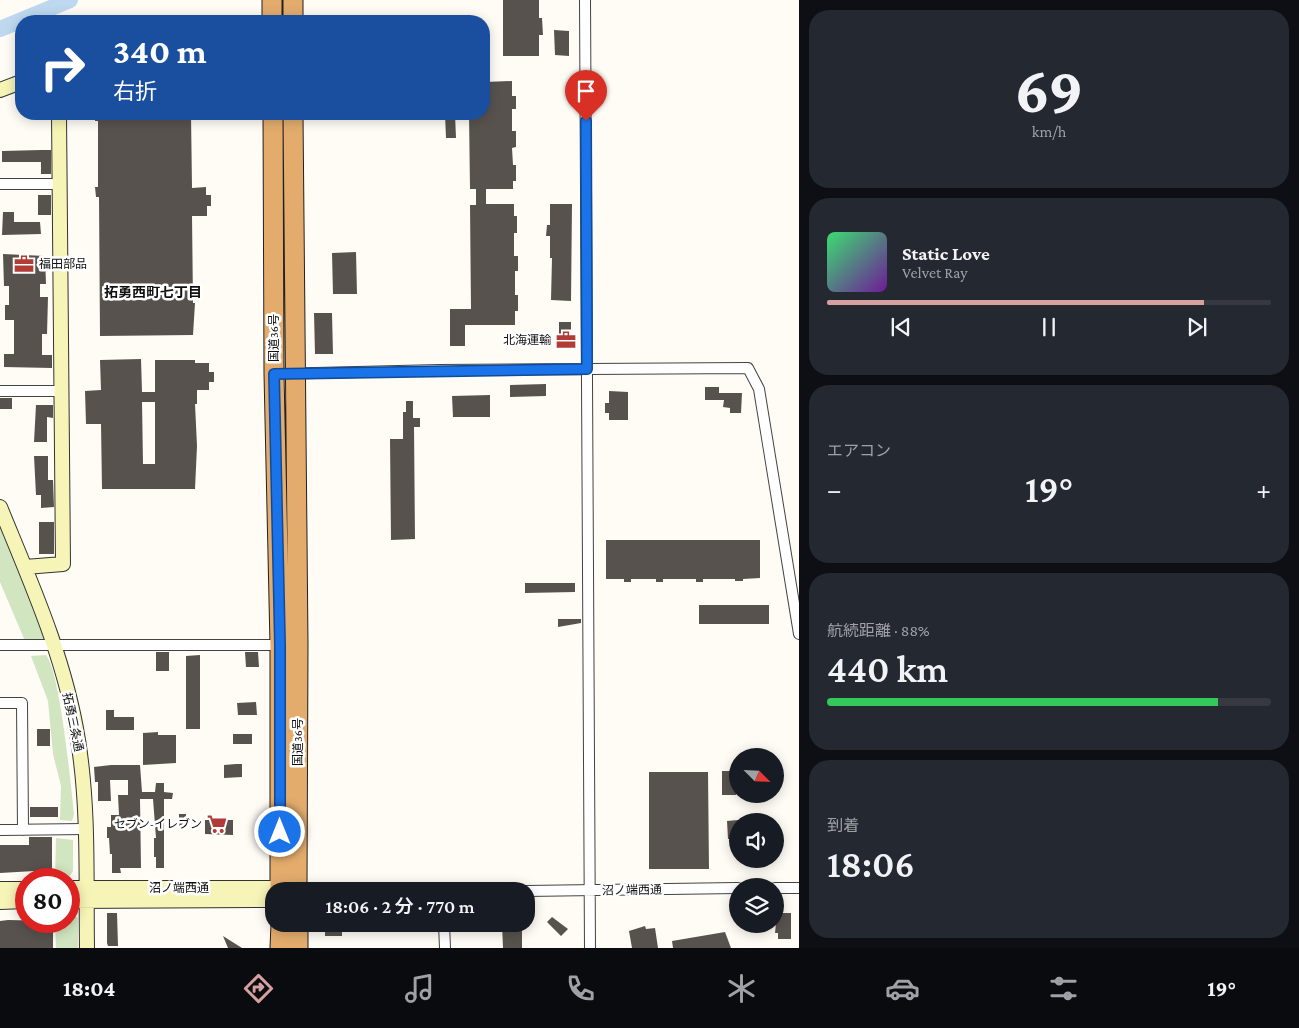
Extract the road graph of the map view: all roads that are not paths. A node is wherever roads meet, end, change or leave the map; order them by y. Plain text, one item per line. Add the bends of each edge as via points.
1 (272, 0) edge
2 (293, 0) edge
3 (584, 0) edge
4 (272, 15) edge
5 (293, 15) edge
6 (15, 84) edge
7 (0, 90) edge
8 (59, 120) edge
9 (273, 120) edge
10 (293, 120) edge
11 (0, 184) edge
12 (61, 184) junction
13 (587, 369) junction
14 (274, 374) junction
15 (294, 374) junction
16 (0, 391) edge
17 (62, 391) junction
18 (0, 507) edge
19 (25, 567) junction
20 (799, 634) edge
21 (0, 645) edge
22 (289, 645) junction
23 (56, 646) junction
24 (0, 703) edge
25 (85, 829) junction
26 (0, 830) edge
27 (23, 830) junction
28 (284, 882) edge
29 (729, 888) edge
30 (784, 888) edge
31 (799, 888) edge
32 (0, 889) edge
33 (15, 889) edge
34 (590, 890) junction
35 (80, 892) edge
36 (265, 892) edge
37 (535, 892) edge
38 (86, 894) junction
39 (80, 896) edge
40 (15, 901) edge
41 (0, 902) edge
42 (280, 932) edge
43 (298, 932) edge
44 (444, 932) edge
45 (86, 948) edge
46 (280, 948) edge
47 (298, 948) edge
48 (445, 948) edge
49 (590, 948) edge

1 - 4 highway
2 - 5 highway
3 - 13 street
6 - 7 street
8 - 12 street
9 - 14 highway, 国道36号
10 - 15 highway, 国道36号
11 - 12 street
12 - 17 street
13 - 15 street
13 - 20 street via 748,368 759,389
13 - 34 street
14 - 15 street
14 - 22 highway, 国道36号
15 - 22 highway, 国道36号
16 - 17 street
17 - 19 street via 64,564
18 - 19 street, 拓勇三条通
19 - 23 street, 拓勇三条通
21 - 23 street
22 - 23 street
22 - 28 highway, 国道36号
23 - 25 street, 拓勇三条通 via 78,740
24 - 27 street via 22,703
25 - 27 street
25 - 38 street, 拓勇三条通
26 - 27 street
29 - 34 street, 沼ノ端西通
30 - 31 street
32 - 33 street
34 - 37 street, 沼ノ端西通
34 - 49 street
35 - 38 street, 沼ノ端西通
36 - 38 street, 沼ノ端西通
38 - 39 street, 沼ノ端西通
38 - 45 street, 拓勇三条通
40 - 41 street
42 - 46 highway
43 - 47 highway
44 - 48 street

